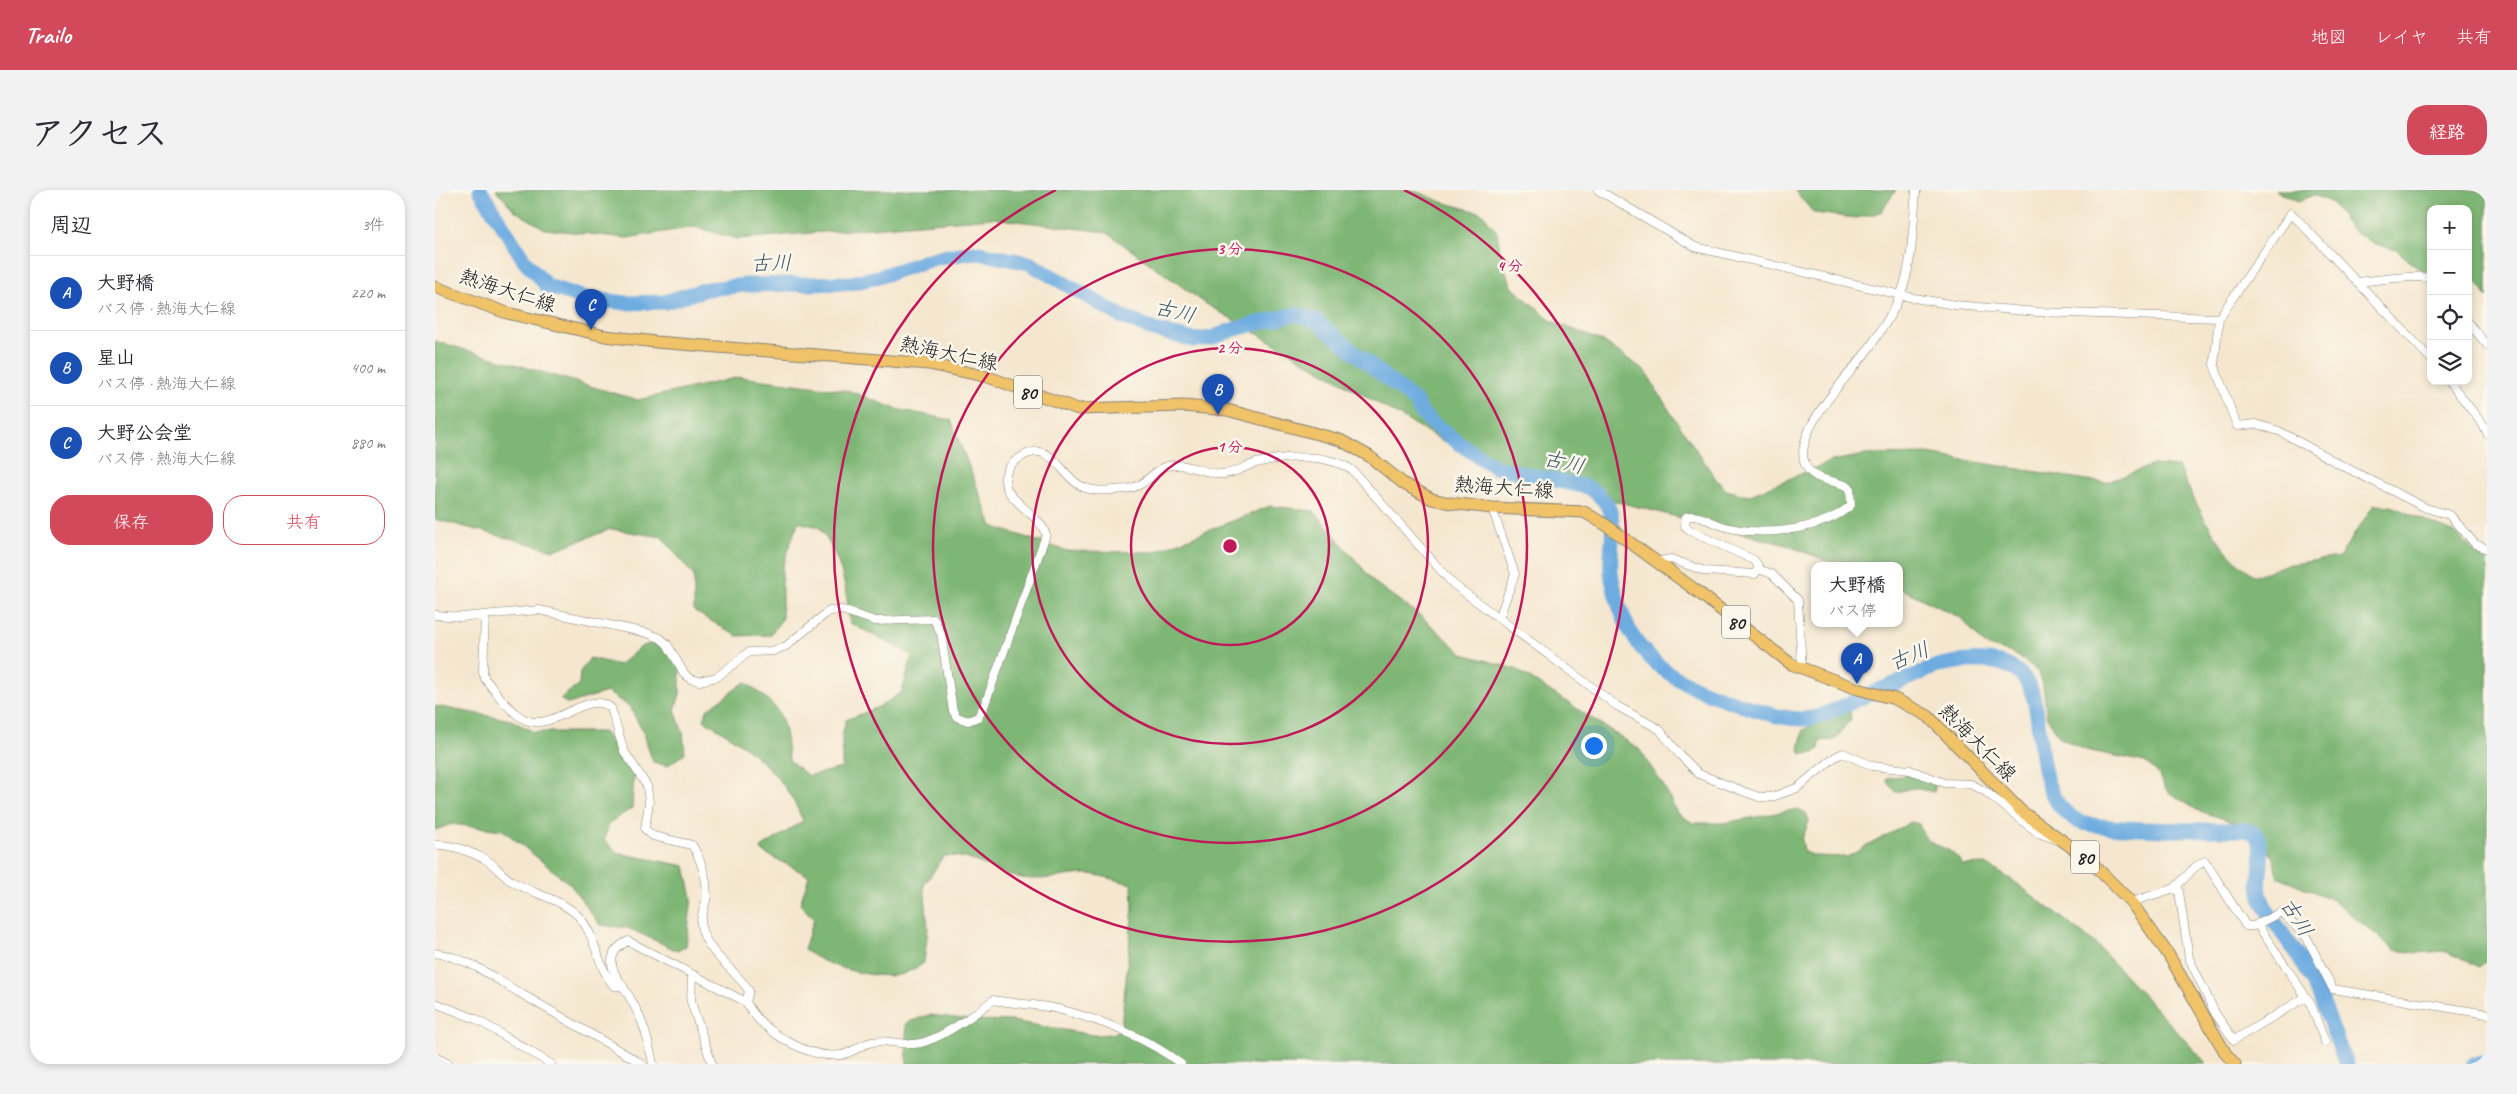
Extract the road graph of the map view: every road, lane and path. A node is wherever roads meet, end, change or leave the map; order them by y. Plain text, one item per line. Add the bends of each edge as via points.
1 (1598, 190) edge
2 (1916, 191) edge
3 (2427, 278) edge
4 (2357, 282) junction
5 (435, 287) edge
6 (1901, 294) junction
7 (2219, 318) junction
8 (2472, 327) edge
9 (2487, 345) edge
10 (2427, 355) edge
11 (2452, 385) edge
12 (2487, 434) edge
13 (1492, 508) junction
14 (2487, 549) edge
15 (1657, 562) junction
16 (1759, 569) junction
17 (435, 615) edge
18 (485, 615) junction
19 (1499, 618) junction
20 (1802, 669) junction
21 (2060, 840) junction
22 (435, 845) edge
23 (2178, 885) junction
24 (2131, 902) junction
25 (2260, 922) junction
26 (435, 953) edge
27 (692, 975) junction
28 (623, 986) junction
29 (2306, 997) junction
30 (746, 1002) junction
31 (435, 1003) edge
32 (2487, 1014) edge
33 (2325, 1042) dead end
34 (435, 1057) edge
35 (449, 1064) edge
36 (551, 1064) edge
37 (642, 1064) edge
38 (653, 1064) edge
39 (712, 1064) edge
40 (1181, 1064) edge
41 (2235, 1064) edge

1 - 6 street via 1695,247
2 - 6 street
3 - 4 street via 2419,275
4 - 7 street via 2291,213
4 - 10 street
5 - 13 main road, 熱海大仁線 / 80 via 507,313 605,336 929,364 988,377 1078,409 1184,406 1227,410 1345,443 1369,456 1404,484 1432,498
6 - 7 street via 1955,305 2037,312
6 - 16 street via 1867,351 1813,421 1804,449 1805,463 1812,473 1823,481 1850,488 1851,505 1831,520 1772,532 1731,528 1694,515 1684,522 1690,531 1754,560
7 - 14 street via 2214,365 2237,426 2256,424 2279,431 2426,508 2449,515 2475,544
8 - 9 street
11 - 12 street
13 - 15 main road, 熱海大仁線 / 80 via 1576,511 1594,517
13 - 19 street via 1515,574
15 - 16 street via 1671,559 1696,569 1738,574 1755,574
15 - 20 main road, 熱海大仁線 / 80 via 1777,655
16 - 20 street via 1772,574 1798,600
17 - 18 street
18 - 19 street via 539,610 647,633 667,644 684,673 699,681 717,677 749,652 773,651 786,646 829,611 842,610 885,622 934,619 941,634 953,711 962,720 973,720 985,704 1045,535 1042,526 1007,492 1005,486 1012,464 1024,455 1038,452 1057,462 1075,483 1097,490 1140,486 1156,472 1174,465 1225,474 1255,463 1300,457 1340,463 1359,475 1453,584
18 - 30 street via 485,679 517,715 538,723 585,704 611,708 624,751 647,786 649,802 645,829 653,836 692,845 697,853 707,889 700,924 702,933 721,960 742,980 749,991
19 - 21 street via 1617,706 1659,729 1699,774 1724,785 1759,797 1781,795 1797,788 1843,753 1872,766 1910,770 1945,784 1971,784 2038,833
20 - 21 main road, 熱海大仁線 / 80 via 1887,696 1928,716 2021,811
21 - 24 main road, 熱海大仁線 / 80 via 2100,869
22 - 28 street via 447,845 485,859 510,880 580,917 589,931 607,978 614,986
23 - 24 street
23 - 25 street via 2205,861 2245,926
23 - 29 street via 2187,951 2215,1013 2232,1039 2237,1040
24 - 41 main road, 熱海大仁線 / 80
25 - 29 street
25 - 32 street via 2281,912 2307,938 2333,989
26 - 37 street via 463,959 480,967 506,986
27 - 28 street via 628,941 617,947 612,960 613,971
27 - 30 street
27 - 39 street via 691,1002
28 - 38 street via 646,1028
29 - 33 street via 2311,1002
30 - 40 street via 751,1012 775,1036 823,1055 842,1055 873,1042 916,1044 927,1041 964,1022 993,1000 1058,1009 1091,1019 1133,1035
31 - 36 street via 476,1019
34 - 35 street

